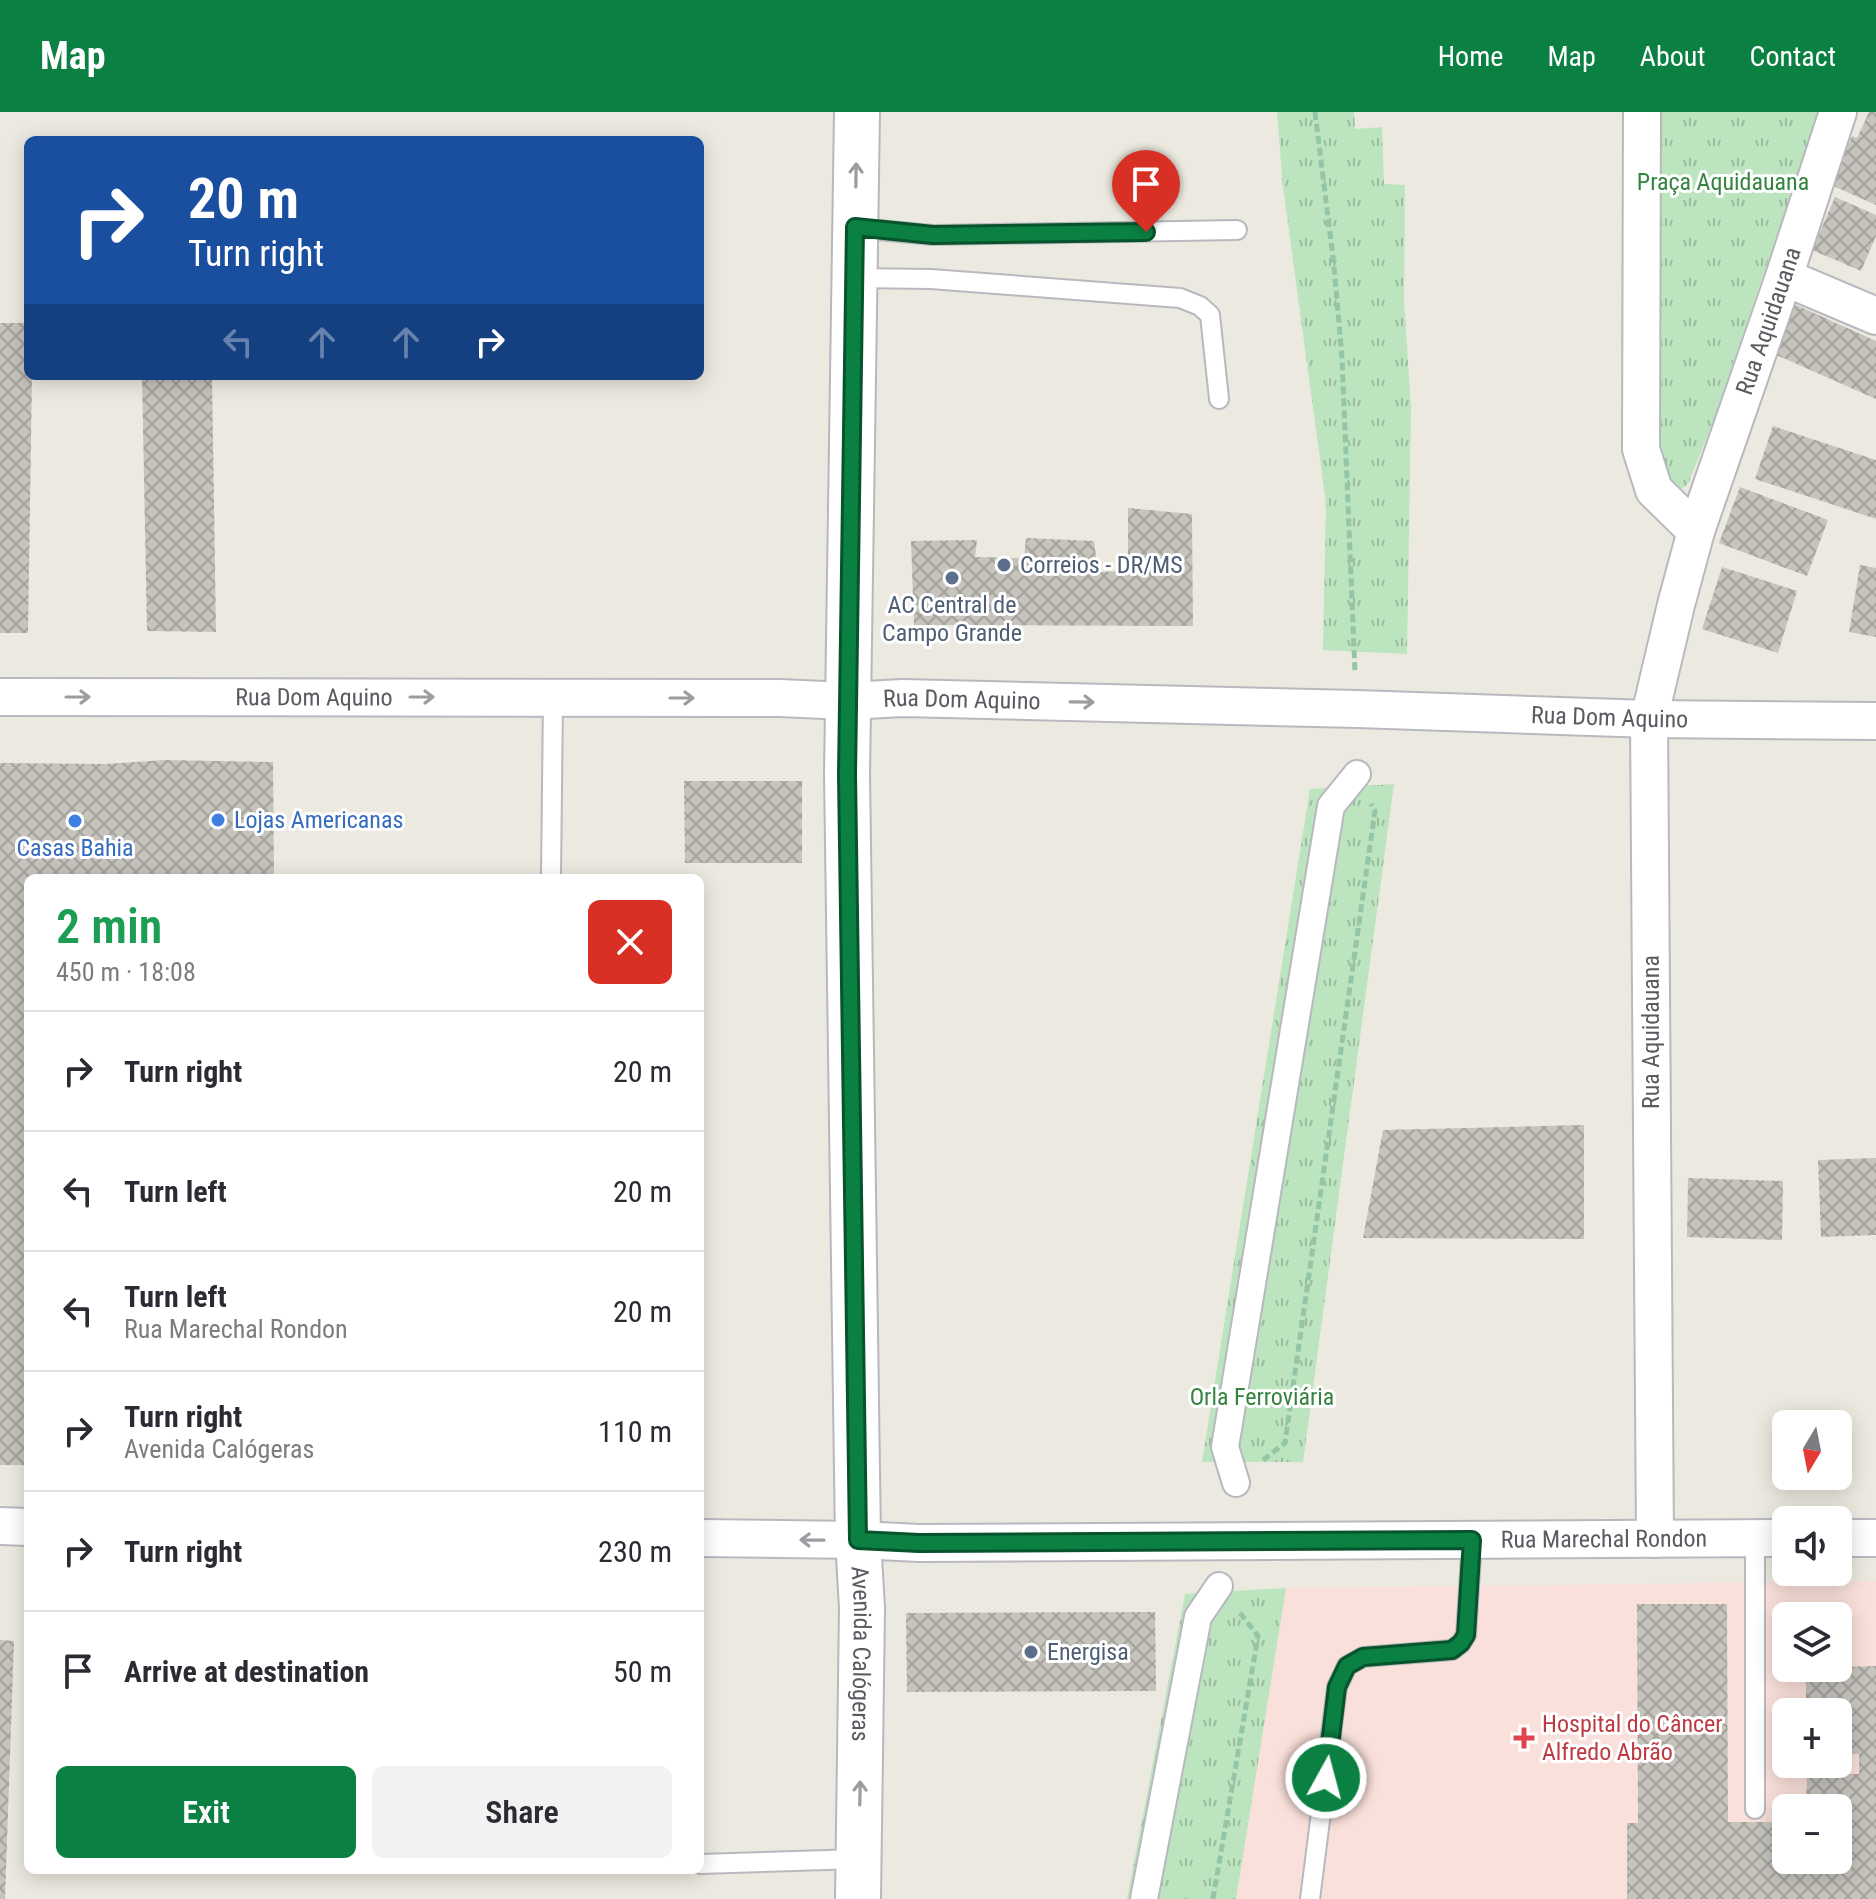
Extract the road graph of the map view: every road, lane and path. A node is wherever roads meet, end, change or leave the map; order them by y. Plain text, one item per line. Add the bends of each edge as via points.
1 (857, 112) edge
2 (1315, 112) edge
3 (1642, 112) edge
4 (1838, 112) edge
5 (855, 227) junction
6 (1237, 230) dead end
7 (1784, 277) junction
8 (854, 278) junction
9 (1876, 316) edge
10 (1219, 399) dead end
11 (1696, 531) junction
12 (0, 697) edge
13 (553, 698) junction
14 (847, 701) junction
15 (1357, 709) junction
16 (1649, 719) junction
17 (1876, 721) edge
18 (1357, 774) joint
19 (551, 874) edge
20 (1236, 1483) joint
21 (0, 1526) edge
22 (24, 1527) edge
23 (704, 1538) edge
24 (1771, 1538) edge
25 (1852, 1538) edge
26 (1876, 1538) edge
27 (1655, 1539) junction
28 (858, 1540) junction
29 (1472, 1540) junction
30 (1219, 1586) joint
31 (1755, 1809) dead end
32 (704, 1864) edge
33 (859, 1879) edge
34 (1144, 1899) edge
35 (1213, 1899) edge
36 (1310, 1899) edge

5 -> 1 main road, Avenida Calógeras
2 - 15 path via 1342,358
3 - 11 street via 1641,449 1654,490
4 - 7 street, Rua Aquidauana
5 - 6 lane via 933,235
5 - 8 main road, Avenida Calógeras
7 - 9 street
7 - 11 street, Rua Aquidauana
8 - 10 lane via 1180,298 1210,315
8 - 14 main road, Avenida Calógeras
11 - 16 street, Rua Aquidauana
12 -> 13 street, Rua Dom Aquino
13 -> 14 street, Rua Dom Aquino
13 - 19 lane
14 -> 15 street, Rua Dom Aquino
14 - 28 main road, Avenida Calógeras
15 - 16 street, Rua Dom Aquino
16 - 17 street, Rua Dom Aquino
16 - 27 street, Rua Aquidauana
18 - 20 street via 1331,806 1225,1447
18 - 20 path via 1375,811 1285,1443
21 - 22 street
28 -> 23 street, Rua Marechal Rondon
24 - 27 street, Rua Marechal Rondon
24 - 31 lane
25 - 26 street
27 - 29 street, Rua Marechal Rondon
28 - 29 street, Rua Marechal Rondon
33 -> 28 main road, Avenida Calógeras
29 - 36 lane via 1466,1635 1461,1643 1452,1650 1363,1657 1347,1666 1337,1687
30 - 34 street via 1198,1617
30 - 35 path via 1258,1636
32 - 33 lane

